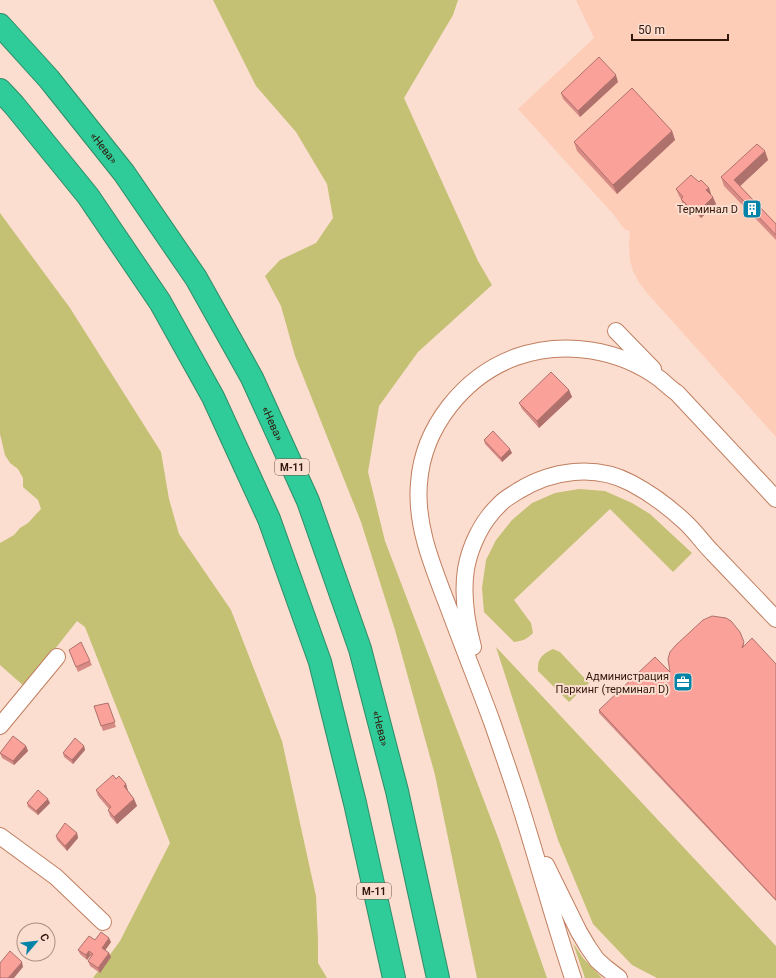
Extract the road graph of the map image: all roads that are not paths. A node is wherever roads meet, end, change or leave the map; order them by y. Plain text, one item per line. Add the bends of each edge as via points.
1 (0, 25) edge
2 (0, 90) edge
3 (616, 331) dead end
4 (677, 393) junction
5 (776, 499) edge
6 (776, 619) edge
7 (57, 656) dead end
8 (491, 720) junction
9 (0, 726) edge
10 (521, 807) junction
11 (0, 836) edge
12 (103, 922) dead end
13 (394, 978) edge
14 (438, 978) edge
15 (573, 978) edge
16 (619, 978) edge

1 - 14 highway, «Нева» / М-11 via 49,79 124,173 196,278 252,378 308,500 360,649 397,791
2 - 13 highway, М-11 via 88,196 160,302 213,397 269,519 320,662
3 - 4 street
4 - 5 street
4 - 8 street via 643,368 605,352 586,349 547,349 510,359 490,369 462,391 437,424 421,466 418,500 423,531 431,560
6 - 8 street via 685,522 645,491 630,482 596,472 563,473 545,478 528,485 499,505 477,535 466,568 464,603
7 - 9 street
8 - 10 street
10 - 15 street
10 - 16 street via 579,932 597,960
11 - 12 street via 56,877

